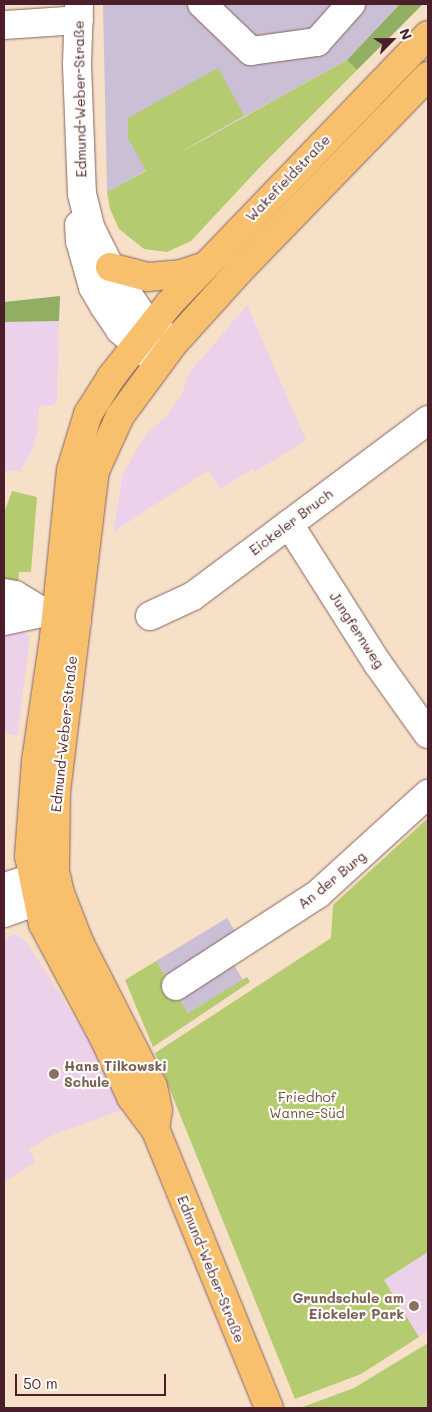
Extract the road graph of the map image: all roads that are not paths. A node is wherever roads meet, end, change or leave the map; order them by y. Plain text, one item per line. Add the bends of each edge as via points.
1 (202, 4) edge
2 (351, 4) edge
3 (79, 12) edge
4 (4, 25) edge
5 (428, 35) edge
6 (428, 76) edge
7 (82, 194) junction
8 (110, 267) junction
9 (203, 267) junction
10 (143, 335) junction
11 (165, 353) junction
12 (428, 420) edge
13 (289, 524) junction
14 (4, 593) edge
15 (150, 616) dead end
16 (58, 618) junction
17 (4, 621) edge
18 (428, 734) edge
19 (428, 794) edge
20 (45, 885) junction
21 (4, 887) edge
22 (4, 913) edge
23 (176, 986) dead end
24 (269, 1408) edge

1 - 2 street via 251,50 317,42
3 - 4 street
3 - 7 street, Edmund-Weber-Straße via 77,74
5 - 9 main road, Wakefieldstraße
6 - 11 main road via 238,271
7 - 8 street, Edmund-Weber-Straße via 91,229
7 - 10 street, Edmund-Weber-Straße via 78,210 80,241 93,287 110,316
8 - 9 main road via 148,277 180,274
8 - 10 street, Edmund-Weber-Straße
9 - 10 main road, Wakefieldstraße
10 - 11 street, Edmund-Weber-Straße
10 - 16 main road, Edmund-Weber-Straße via 88,414 75,452
11 - 16 main road, Edmund-Weber-Straße via 120,416 94,471
12 - 13 street, Eickeler Bruch
13 - 15 street, Eickeler Bruch via 192,596
13 - 18 street, Jungfernweg via 378,664
14 - 16 street
16 - 17 street
16 - 20 main road, Edmund-Weber-Straße via 30,819
19 - 23 street, An der Burg via 343,875
20 - 21 street
20 - 22 street
20 - 24 main road, Edmund-Weber-Straße via 80,944 153,1087 158,1110 154,1129

